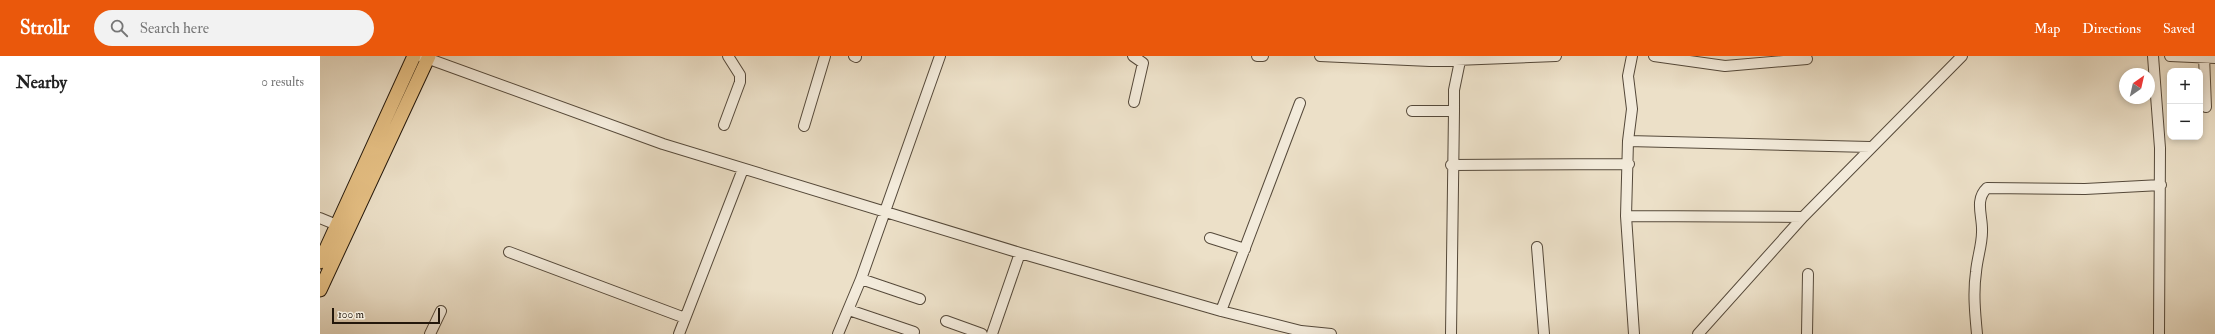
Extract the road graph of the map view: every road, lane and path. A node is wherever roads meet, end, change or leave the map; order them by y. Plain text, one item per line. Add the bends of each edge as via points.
1 (414, 56) edge
2 (728, 56) edge
3 (825, 56) edge
4 (940, 56) edge
5 (1132, 56) edge
6 (1257, 56) edge
7 (1263, 56) edge
8 (1320, 56) edge
9 (1556, 56) edge
10 (1632, 56) edge
11 (1654, 56) edge
12 (1962, 56) edge
13 (2153, 56) edge
14 (2170, 56) edge
15 (426, 57) edge
16 (2204, 57) edge
17 (1461, 58) edge
18 (2215, 58) edge
19 (1807, 59) dead end
20 (1134, 102) dead end
21 (1300, 103) dead end
22 (2206, 107) dead end
23 (1412, 111) dead end
24 (1454, 111) junction
25 (724, 125) dead end
26 (804, 126) dead end
27 (1628, 141) junction
28 (1870, 148) junction
29 (1629, 164) junction
30 (1452, 165) junction
31 (743, 169) junction
32 (2161, 185) junction
33 (884, 211) junction
34 (1626, 216) junction
35 (1803, 217) junction
36 (320, 218) edge
37 (337, 225) junction
38 (1210, 238) dead end
39 (1537, 247) dead end
40 (1245, 249) junction
41 (510, 252) dead end
42 (1020, 253) junction
43 (320, 262) edge
44 (1808, 274) dead end
45 (861, 279) junction
46 (320, 290) edge
47 (920, 299) dead end
48 (849, 310) junction
49 (440, 311) dead end
50 (1221, 311) junction
51 (685, 318) junction
52 (946, 321) dead end
53 (914, 332) dead end
54 (1301, 332) edge
55 (430, 334) edge
56 (679, 334) edge
57 (838, 334) edge
58 (982, 334) edge
59 (992, 334) edge
60 (1331, 334) edge
61 (1451, 334) edge
62 (1544, 334) edge
63 (1634, 334) edge
64 (1698, 334) edge
65 (1807, 334) edge
66 (1977, 334) edge
67 (2159, 334) edge

1 - 37 main road
2 - 25 street via 740,74 740,82
3 - 26 street
4 - 33 street
5 - 20 street via 1143,63
6 - 7 street
8 - 17 street via 1430,61
9 - 17 street
10 - 27 street via 1628,76 1632,109
11 - 19 street via 1725,66
12 - 28 street
13 - 32 street
14 - 16 street
15 - 31 street via 663,144
15 - 46 main road
16 - 18 street
16 - 22 street
17 - 24 street via 1454,90
21 - 40 street
23 - 24 street
24 - 30 street
27 - 28 street
27 - 29 street
28 - 35 street
29 - 30 street
29 - 34 street
30 - 61 street
31 - 33 street
31 - 51 street
32 - 66 street via 2085,189 1987,188 1979,202 1982,232 1975,273 1974,304
32 - 67 street
33 - 42 street
33 - 45 street
34 - 35 street
34 - 63 street
35 - 64 street
36 - 37 street
37 - 43 main road
38 - 40 street
39 - 62 street
40 - 50 street
41 - 51 street
42 - 50 street
42 - 59 street
44 - 65 street
45 - 47 street
45 - 48 street
48 - 53 street
48 - 57 street
49 - 55 street
50 - 54 street
51 - 56 street
52 - 58 street
54 - 60 street

